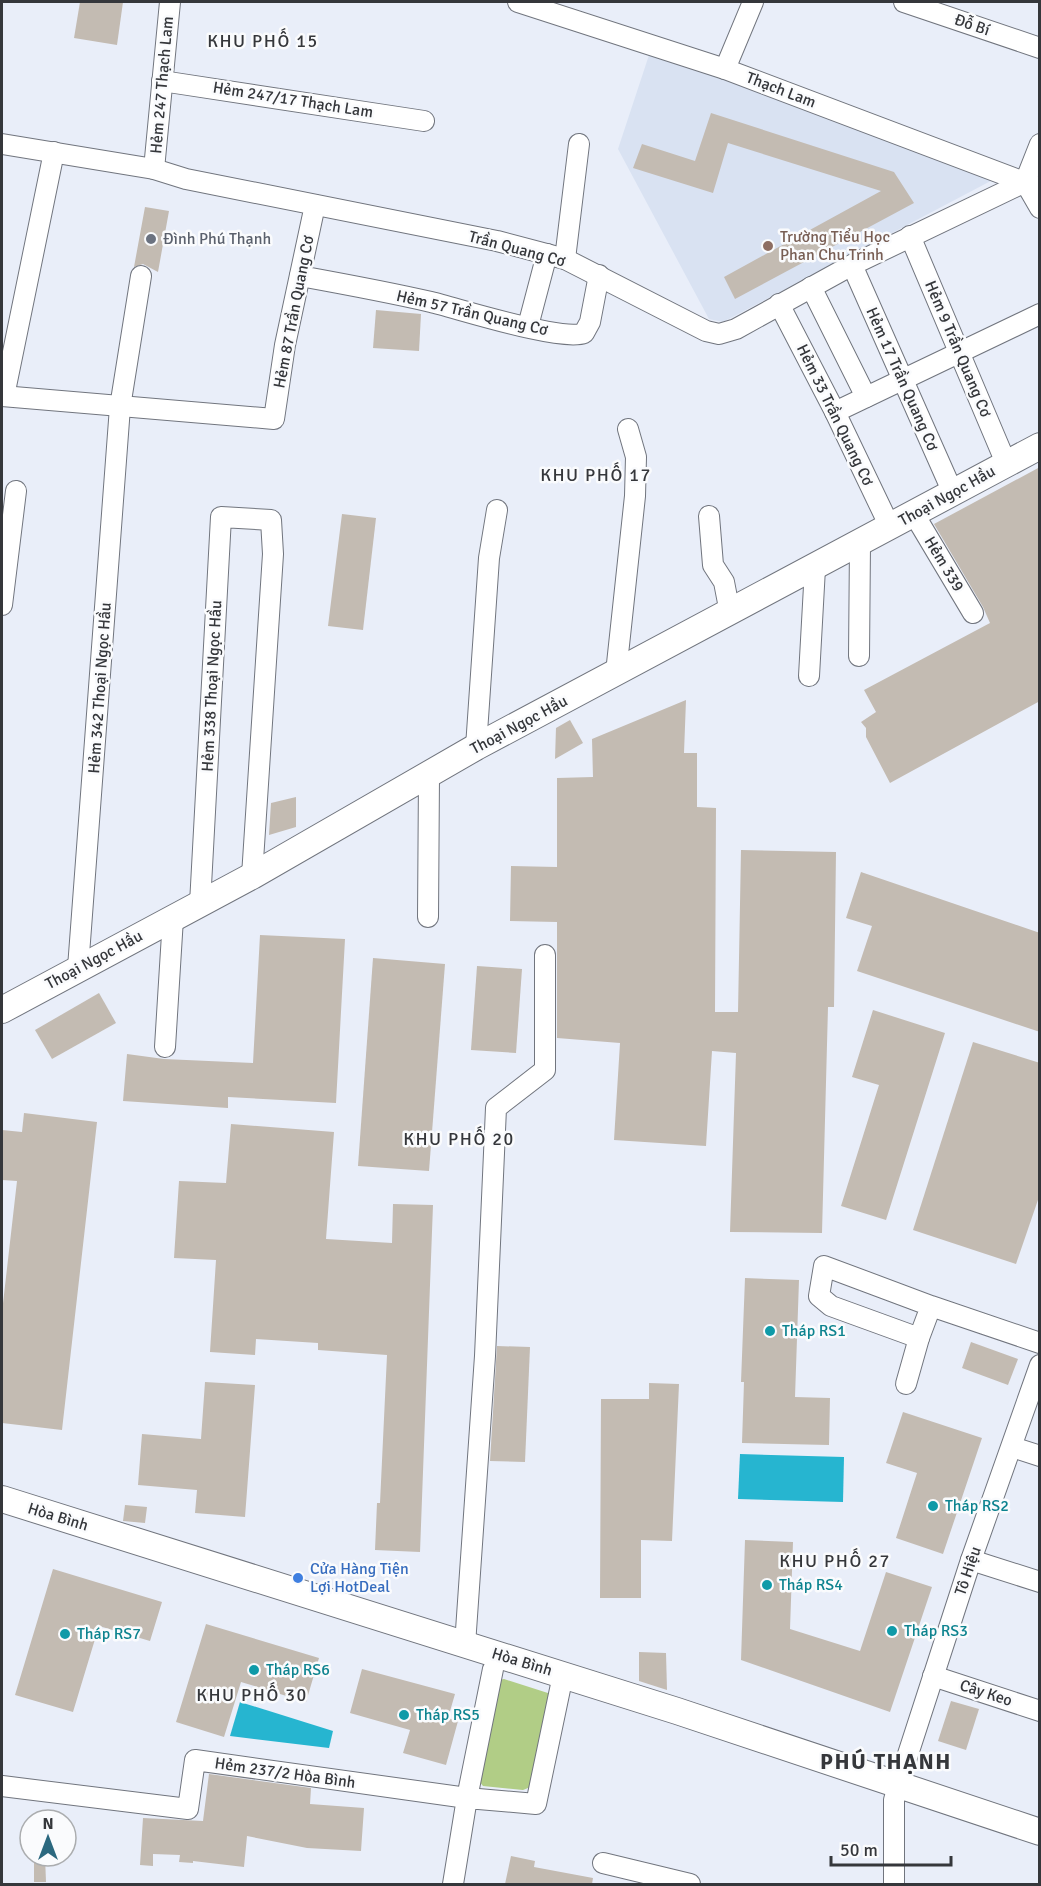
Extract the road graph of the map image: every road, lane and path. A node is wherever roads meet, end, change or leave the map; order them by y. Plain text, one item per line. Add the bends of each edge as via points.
1 (170, 2) edge
2 (518, 2) edge
3 (753, 2) edge
4 (904, 2) edge
5 (1040, 48) edge
6 (725, 69) junction
7 (162, 81) junction
8 (424, 121) dead end
9 (2, 144) edge
10 (579, 144) dead end
11 (1040, 144) edge
12 (54, 152) junction
13 (154, 169) junction
14 (1032, 185) edge
15 (315, 205) junction
16 (1040, 208) edge
17 (910, 236) junction
18 (556, 257) junction
19 (852, 265) junction
20 (599, 275) junction
21 (141, 276) dead end
22 (300, 276) junction
23 (811, 287) junction
24 (779, 304) junction
25 (1040, 314) edge
26 (528, 326) junction
27 (959, 352) junction
28 (903, 379) junction
29 (3, 396) edge
30 (866, 397) junction
31 (120, 407) junction
32 (835, 412) junction
33 (628, 429) dead end
34 (1040, 446) edge
35 (1006, 463) junction
36 (16, 491) dead end
37 (953, 493) junction
38 (497, 510) dead end
39 (914, 514) junction
40 (710, 516) dead end
41 (890, 527) junction
42 (860, 544) junction
43 (814, 568) junction
44 (2, 605) edge
45 (730, 613) junction
46 (973, 613) dead end
47 (860, 656) dead end
48 (616, 673) junction
49 (808, 676) dead end
50 (476, 747) junction
51 (429, 775) junction
52 (252, 876) junction
53 (200, 904) junction
54 (428, 917) dead end
55 (173, 918) junction
56 (545, 955) dead end
57 (78, 968) junction
58 (2, 1010) edge
59 (165, 1047) dead end
60 (931, 1306) junction
61 (919, 1338) junction
62 (1040, 1342) edge
63 (1040, 1365) edge
64 (906, 1384) dead end
65 (1012, 1447) junction
66 (1040, 1456) edge
67 (2, 1499) edge
68 (2, 1516) edge
69 (56, 1524) junction
70 (971, 1560) junction
71 (1040, 1582) edge
72 (465, 1644) junction
73 (493, 1669) junction
74 (933, 1676) junction
75 (561, 1682) junction
76 (1040, 1711) edge
77 (2, 1786) edge
78 (896, 1792) junction
79 (467, 1798) junction
80 (1040, 1832) edge
81 (1040, 1848) edge
82 (603, 1863) dead end
83 (453, 1884) edge
84 (690, 1884) edge
85 (894, 1884) edge

1 - 7 street, Hẻm 247 Thạch Lam
2 - 6 street, Thạch Lam
3 - 6 street
4 - 5 street, Đỗ Bí
6 - 14 street, Thạch Lam
7 - 8 street, Hẻm 247/17 Thạch Lam
7 - 13 street, Hẻm 247 Thạch Lam
9 - 12 street, Trần Quang Cơ
10 - 18 street
11 - 14 street
12 - 13 street, Trần Quang Cơ
12 - 29 street
13 - 15 street, Trần Quang Cơ
14 - 16 street
14 - 17 street, Trần Quang Cơ
15 - 18 street, Trần Quang Cơ via 497,241
15 - 22 street, Hẻm 87 Trần Quang Cơ
17 - 19 street, Trần Quang Cơ
17 - 27 street, Hẻm 9 Trần Quang Cơ
18 - 20 street, Trần Quang Cơ
18 - 26 street
19 - 23 street, Trần Quang Cơ
19 - 28 street, Hẻm 17 Trần Quang Cơ
20 - 24 street, Trần Quang Cơ via 719,334 736,329
20 - 26 street, Hẻm 57 Trần Quang Cơ via 590,322 584,333 572,335
21 - 31 street, Hẻm 342 Thoại Ngọc Hầu
22 - 26 street, Hẻm 57 Trần Quang Cơ
22 - 31 street, Hẻm 87 Trần Quang Cơ via 274,419
23 - 24 street, Trần Quang Cơ
23 - 30 street
24 - 32 street, Hẻm 33 Trần Quang Cơ
25 - 27 street
27 - 28 street
27 - 35 street, Hẻm 9 Trần Quang Cơ
28 - 30 street
28 - 37 street, Hẻm 17 Trần Quang Cơ
29 - 31 street
30 - 32 street
31 - 57 street, Hẻm 342 Thoại Ngọc Hầu
32 - 41 street, Hẻm 33 Trần Quang Cơ
33 - 48 street via 636,457 635,487
34 - 35 main road, Thoại Ngọc Hầu
35 - 37 main road, Thoại Ngọc Hầu
36 - 44 street
37 - 39 main road, Thoại Ngọc Hầu
38 - 50 street via 489,558
39 - 41 main road, Thoại Ngọc Hầu
39 - 46 street, Hẻm 339
40 - 45 street via 713,565 724,582
41 - 42 main road, Thoại Ngọc Hầu
42 - 43 main road, Thoại Ngọc Hầu
42 - 47 street
43 - 45 main road, Thoại Ngọc Hầu
43 - 49 street
45 - 48 main road, Thoại Ngọc Hầu
48 - 50 main road, Thoại Ngọc Hầu
50 - 51 main road, Thoại Ngọc Hầu
51 - 52 main road, Thoại Ngọc Hầu
51 - 54 street
52 - 53 main road, Thoại Ngọc Hầu
52 - 53 street, Hẻm 338 Thoại Ngọc Hầu via 273,554 271,520 221,517
53 - 55 main road, Thoại Ngọc Hầu
55 - 57 main road, Thoại Ngọc Hầu
55 - 59 street
56 - 72 street via 544,1070 496,1108 485,1356
57 - 58 main road, Thoại Ngọc Hầu
60 - 61 street
60 - 61 street via 824,1266 819,1296 831,1306
60 - 62 street
61 - 64 street
63 - 65 street, Tô Hiệu
65 - 66 street
65 - 70 street, Tô Hiệu
67 - 69 main road, Hòa Bình
68 - 69 main road, Hòa Bình
69 - 72 main road, Hòa Bình
69 - 73 main road, Hòa Bình
70 - 71 street
70 - 74 street, Tô Hiệu
72 - 75 main road, Hòa Bình
73 - 75 main road, Hòa Bình
73 - 79 street
74 - 76 street, Cây Keo
74 - 78 street, Tô Hiệu
75 - 78 main road, Hòa Bình
75 - 79 street via 536,1804
77 - 79 street, Hẻm 237/2 Hòa Bình via 188,1809 195,1760
78 - 80 main road, Hòa Bình
78 - 81 main road, Hòa Bình
78 - 85 street, Tô Hiệu
79 - 83 street
82 - 84 street

